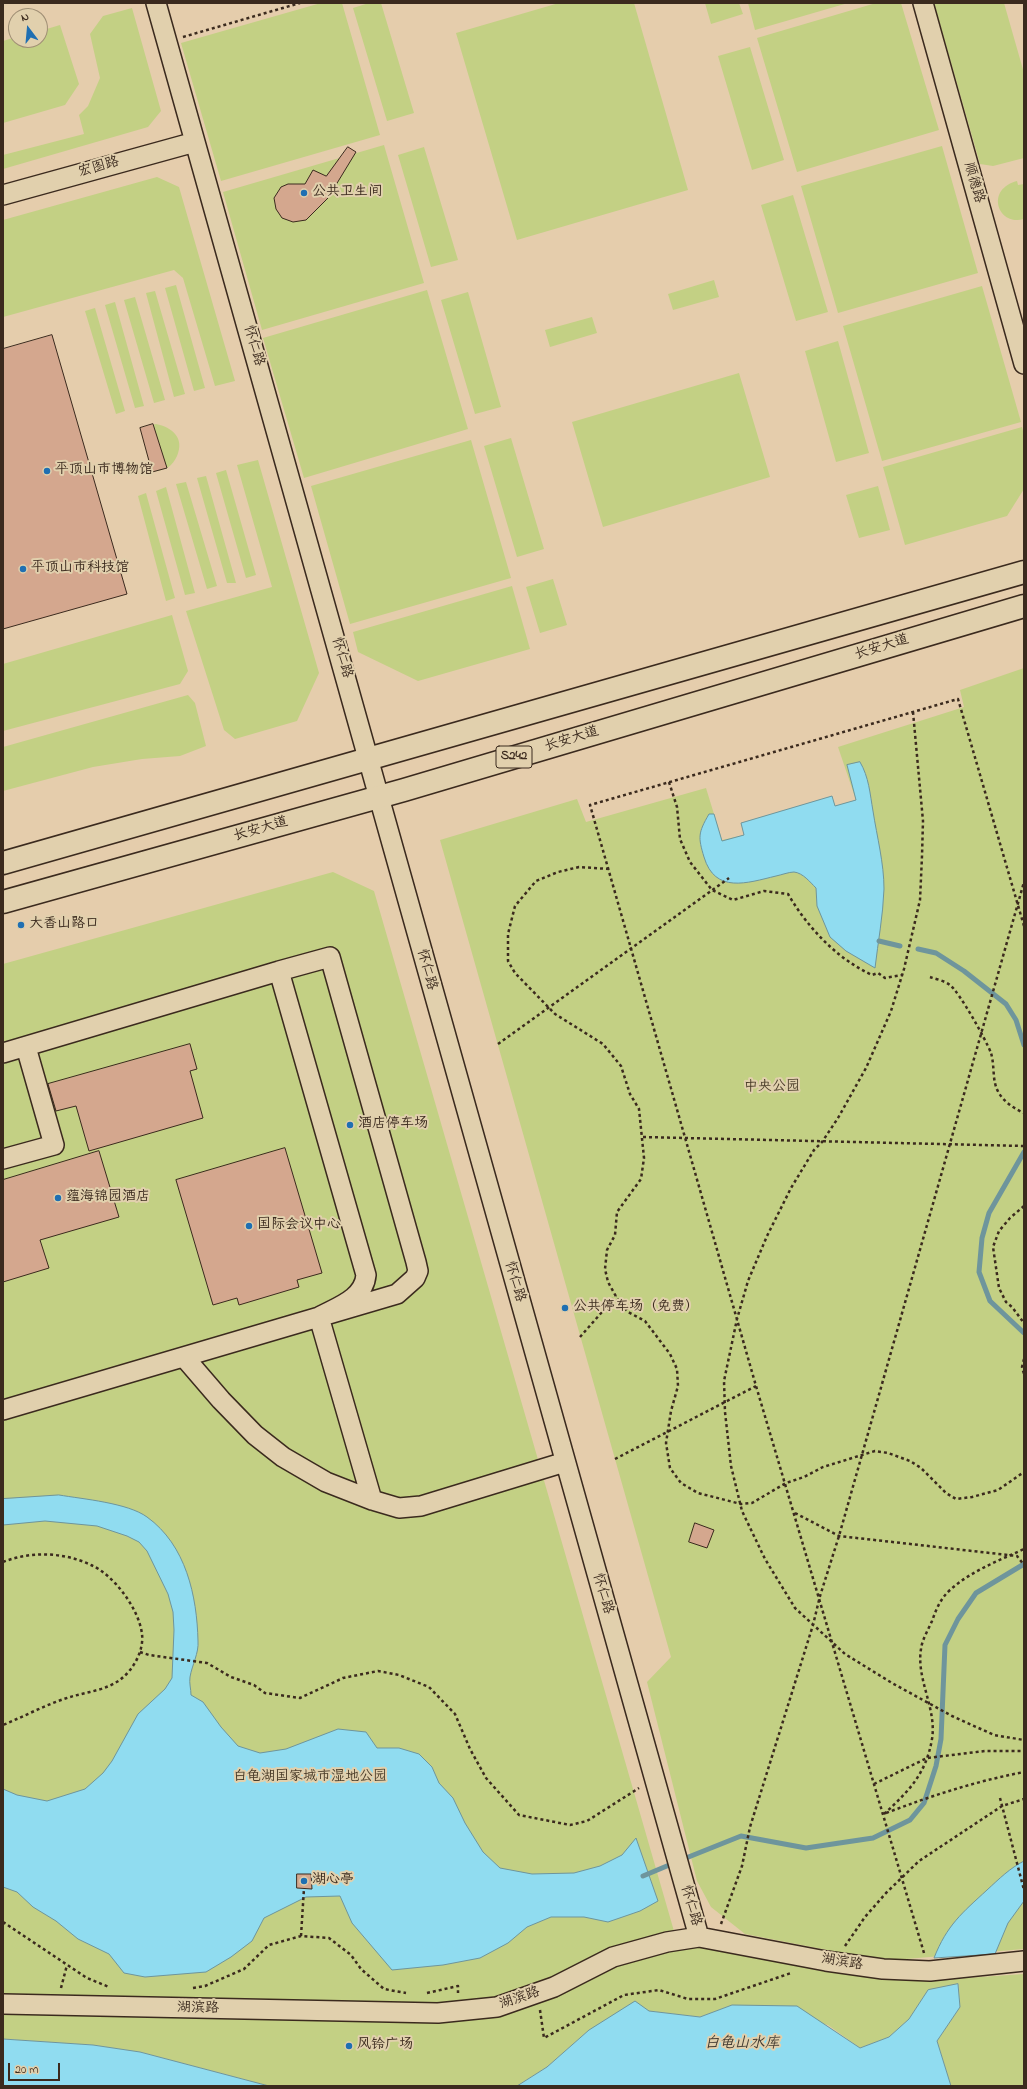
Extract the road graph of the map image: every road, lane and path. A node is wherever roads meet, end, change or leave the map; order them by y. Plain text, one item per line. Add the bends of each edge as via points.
1 (156, 3) edge
2 (300, 3) edge
3 (923, 3) edge
4 (167, 42) junction
5 (195, 142) junction
6 (3, 195) edge
7 (1024, 364) edge
8 (1024, 572) edge
9 (1024, 606) edge
10 (913, 712) junction
11 (369, 759) junction
12 (669, 782) junction
13 (379, 797) junction
14 (3, 863) edge
15 (608, 870) junction
16 (729, 878) dead end
17 (1024, 882) edge
18 (712, 890) junction
19 (3, 902) edge
20 (1018, 904) junction
21 (1024, 926) edge
22 (631, 948) junction
23 (279, 971) junction
24 (902, 975) junction
25 (930, 977) dead end
26 (548, 1007) junction
27 (981, 1034) junction
28 (498, 1044) dead end
29 (26, 1047) junction
30 (3, 1053) edge
31 (1024, 1113) edge
32 (643, 1137) junction
33 (685, 1138) junction
34 (822, 1142) junction
35 (950, 1144) junction
36 (1024, 1146) edge
37 (3, 1159) edge
38 (1024, 1206) edge
39 (616, 1296) junction
40 (319, 1317) junction
41 (737, 1320) junction
42 (1024, 1322) edge
43 (580, 1337) dead end
44 (184, 1357) junction
45 (1024, 1360) edge
46 (1024, 1374) edge
47 (756, 1386) junction
48 (724, 1403) junction
49 (3, 1410) edge
50 (668, 1431) junction
51 (862, 1454) junction
52 (615, 1459) dead end
53 (565, 1462) junction
54 (1024, 1472) edge
55 (786, 1483) junction
56 (372, 1500) junction
57 (741, 1504) junction
58 (794, 1513) junction
59 (839, 1536) junction
60 (1024, 1549) edge
61 (1010, 1556) junction
62 (3, 1562) edge
63 (1024, 1565) edge
64 (820, 1596) junction
65 (813, 1625) junction
66 (830, 1638) junction
67 (140, 1652) junction
68 (928, 1703) junction
69 (3, 1726) edge
70 (1024, 1740) edge
71 (1024, 1751) edge
72 (927, 1758) junction
73 (1024, 1772) edge
74 (653, 1776) junction
75 (874, 1784) junction
76 (1000, 1798) dead end
77 (1024, 1799) edge
78 (1002, 1806) junction
79 (884, 1814) junction
80 (901, 1878) junction
81 (304, 1888) dead end
82 (1024, 1890) edge
83 (3, 1922) edge
84 (301, 1936) junction
85 (707, 1938) junction
86 (1024, 1961) edge
87 (836, 1962) junction
88 (930, 1971) junction
89 (795, 1972) dead end
90 (110, 1988) dead end
91 (192, 1989) dead end
92 (408, 1993) dead end
93 (537, 1993) junction
94 (425, 1994) dead end
95 (3, 2004) edge
96 (455, 2011) junction

1 - 4 street, 怀仁路
2 - 4 path
3 - 7 street, 顺德路
4 - 5 street, 怀仁路
5 - 6 street, 宏图路
5 - 11 street, 怀仁路
8 - 11 main road
9 - 13 main road, 长安大道 / S242
10 - 12 path
10 - 20 path via 958,699
10 - 24 path via 923,821 922,856 920,900
11 - 13 street, 怀仁路
11 - 14 main road
12 - 15 path via 590,805
12 - 18 path via 677,807 680,840 690,862
13 - 19 main road, 长安大道 / S242
13 - 53 street, 怀仁路
15 - 22 path
15 - 26 path via 579,867 550,875 536,881 515,906 508,934 508,961 515,973
16 - 18 path
17 - 20 path
18 - 22 path
18 - 24 path via 733,900 764,891 788,894 804,918 844,960 872,975 878,973 885,978
20 - 21 path
20 - 27 path
22 - 26 path
22 - 33 path
23 - 29 street
23 - 40 street via 366,1275 362,1290 355,1297
23 - 40 street via 330,957 418,1271 408,1286 397,1294
24 - 34 path via 866,1068
25 - 27 path via 949,983
26 - 28 path
26 - 32 path via 554,1014 603,1044 621,1066 630,1094 639,1109
27 - 31 path via 991,1054 998,1090 1006,1103
27 - 35 path
29 - 30 street
29 - 37 street via 54,1145
32 - 33 path
32 - 39 path via 644,1158 640,1179 617,1212 615,1235 607,1250 605,1269 608,1282
33 - 34 path
33 - 41 path
34 - 35 path
34 - 41 path via 797,1177 767,1236 748,1281
35 - 36 path
35 - 51 path
38 - 42 path via 999,1230 993,1247 999,1288 1006,1302
39 - 43 path
39 - 50 path via 628,1312 645,1321 670,1354 677,1369 678,1386
40 - 44 street
40 - 56 street
41 - 47 path
41 - 48 path via 724,1381
44 - 49 street
44 - 56 street via 260,1440 326,1482
45 - 46 path
47 - 48 path
47 - 55 path
48 - 50 path
48 - 57 path via 731,1466
50 - 52 path
50 - 57 path via 666,1443 670,1468 681,1483 698,1493
51 - 54 path via 875,1451 910,1461 956,1499 998,1490
51 - 55 path
51 - 59 path
53 - 56 street via 421,1506 398,1508
53 - 74 street, 怀仁路
55 - 57 path via 752,1503
55 - 58 path
57 - 65 path via 752,1533 779,1583 795,1608
58 - 59 path
58 - 64 path
59 - 61 path
59 - 64 path
60 - 61 path
61 - 63 path via 1017,1556
61 - 68 path via 970,1575 949,1591 936,1608 921,1649 920,1666
62 - 67 path via 16,1557 39,1554 68,1557 92,1565 110,1577 134,1610 142,1634
64 - 65 path
64 - 66 path
65 - 66 path
65 - 85 path via 750,1827 742,1866
66 - 68 path via 845,1654
66 - 75 path
67 - 69 path via 136,1662 121,1678 105,1687 69,1697
67 - 74 path via 207,1663 231,1677 254,1685 265,1693 300,1698 344,1678 378,1671 399,1675 429,1686 455,1714 486,1778 520,1815 538,1820 570,1825 587,1821 626,1797
68 - 70 path via 994,1735
68 - 72 path via 932,1738
71 - 72 path
72 - 75 path
72 - 79 path via 920,1776 906,1794
73 - 79 path via 944,1791
74 - 85 street, 怀仁路 via 682,1878
75 - 79 path
76 - 78 path
77 - 78 path
78 - 80 path via 919,1861
78 - 82 path
79 - 80 path
80 - 87 path via 865,1917
80 - 88 path
81 - 84 path
83 - 90 path via 87,1978
84 - 91 path via 269,1945 244,1969
84 - 92 path via 329,1938 351,1955 361,1969 384,1989
85 - 87 street, 湖滨路
85 - 93 street, 湖滨路 via 667,1942 613,1957
86 - 88 street, 湖滨路
87 - 88 street, 湖滨路 via 883,1969
89 - 93 path via 716,1998 688,1999 659,1990 624,1995 544,2038
93 - 96 street, 湖滨路 via 497,2007
94 - 96 path via 458,1986
95 - 96 street, 湖滨路 via 343,2012

